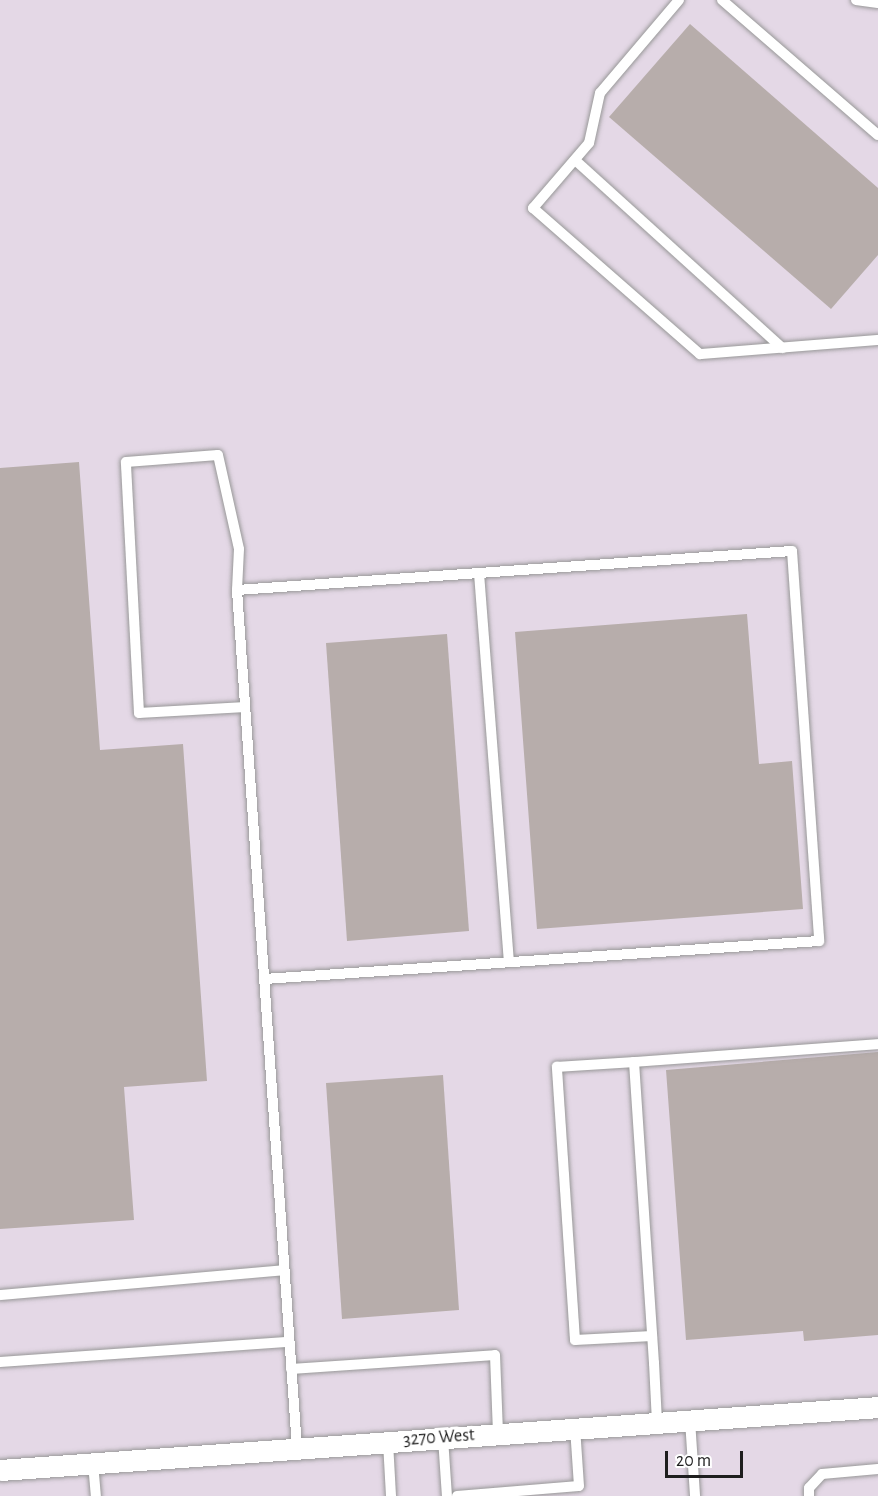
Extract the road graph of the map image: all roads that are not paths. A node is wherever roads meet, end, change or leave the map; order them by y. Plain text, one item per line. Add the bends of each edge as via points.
1 (679, 0) edge
2 (722, 0) edge
3 (856, 0) edge
4 (878, 3) edge
5 (878, 135) edge
6 (575, 160) junction
7 (878, 340) edge
8 (782, 348) junction
9 (479, 573) junction
10 (237, 590) junction
11 (245, 707) junction
12 (509, 962) junction
13 (264, 979) junction
14 (878, 1044) edge
15 (634, 1062) junction
16 (284, 1270) junction
17 (0, 1295) edge
18 (652, 1336) junction
19 (289, 1342) junction
20 (0, 1362) edge
21 (291, 1369) junction
22 (878, 1407) edge
23 (690, 1420) junction
24 (657, 1422) junction
25 (575, 1428) junction
26 (498, 1434) junction
27 (443, 1438) junction
28 (388, 1442) junction
29 (297, 1448) junction
30 (93, 1463) junction
31 (878, 1469) edge
32 (0, 1470) edge
33 (580, 1491) edge
34 (96, 1496) edge
35 (391, 1496) edge
36 (447, 1496) edge
37 (457, 1496) edge
38 (695, 1496) edge
39 (809, 1496) edge

1 - 6 lane via 600,93 589,143
2 - 5 lane
3 - 4 lane
6 - 8 lane
6 - 8 lane via 533,208 700,354
7 - 8 lane
9 - 10 lane
9 - 12 lane
9 - 12 lane via 792,551 819,941
10 - 11 lane
10 - 11 lane via 239,549 218,455 126,462 139,713
11 - 13 lane
12 - 13 lane
13 - 16 lane
14 - 15 lane
15 - 18 lane
15 - 18 lane via 557,1067 566,1210 575,1340
16 - 17 lane
16 - 19 lane
18 - 24 lane
19 - 20 lane
19 - 21 lane
21 - 26 lane via 495,1355
21 - 29 lane
22 - 23 street, 3270 West
23 - 24 street, 3270 West
23 - 38 lane
24 - 25 street, 3270 West
25 - 26 street, 3270 West
25 - 33 lane
26 - 27 street, 3270 West
27 - 28 street, 3270 West
27 - 36 lane
28 - 29 street, 3270 West
28 - 35 lane
29 - 30 street, 3270 West
30 - 32 street, 3270 West
30 - 34 lane
31 - 39 lane via 822,1474 809,1488
33 - 37 lane

